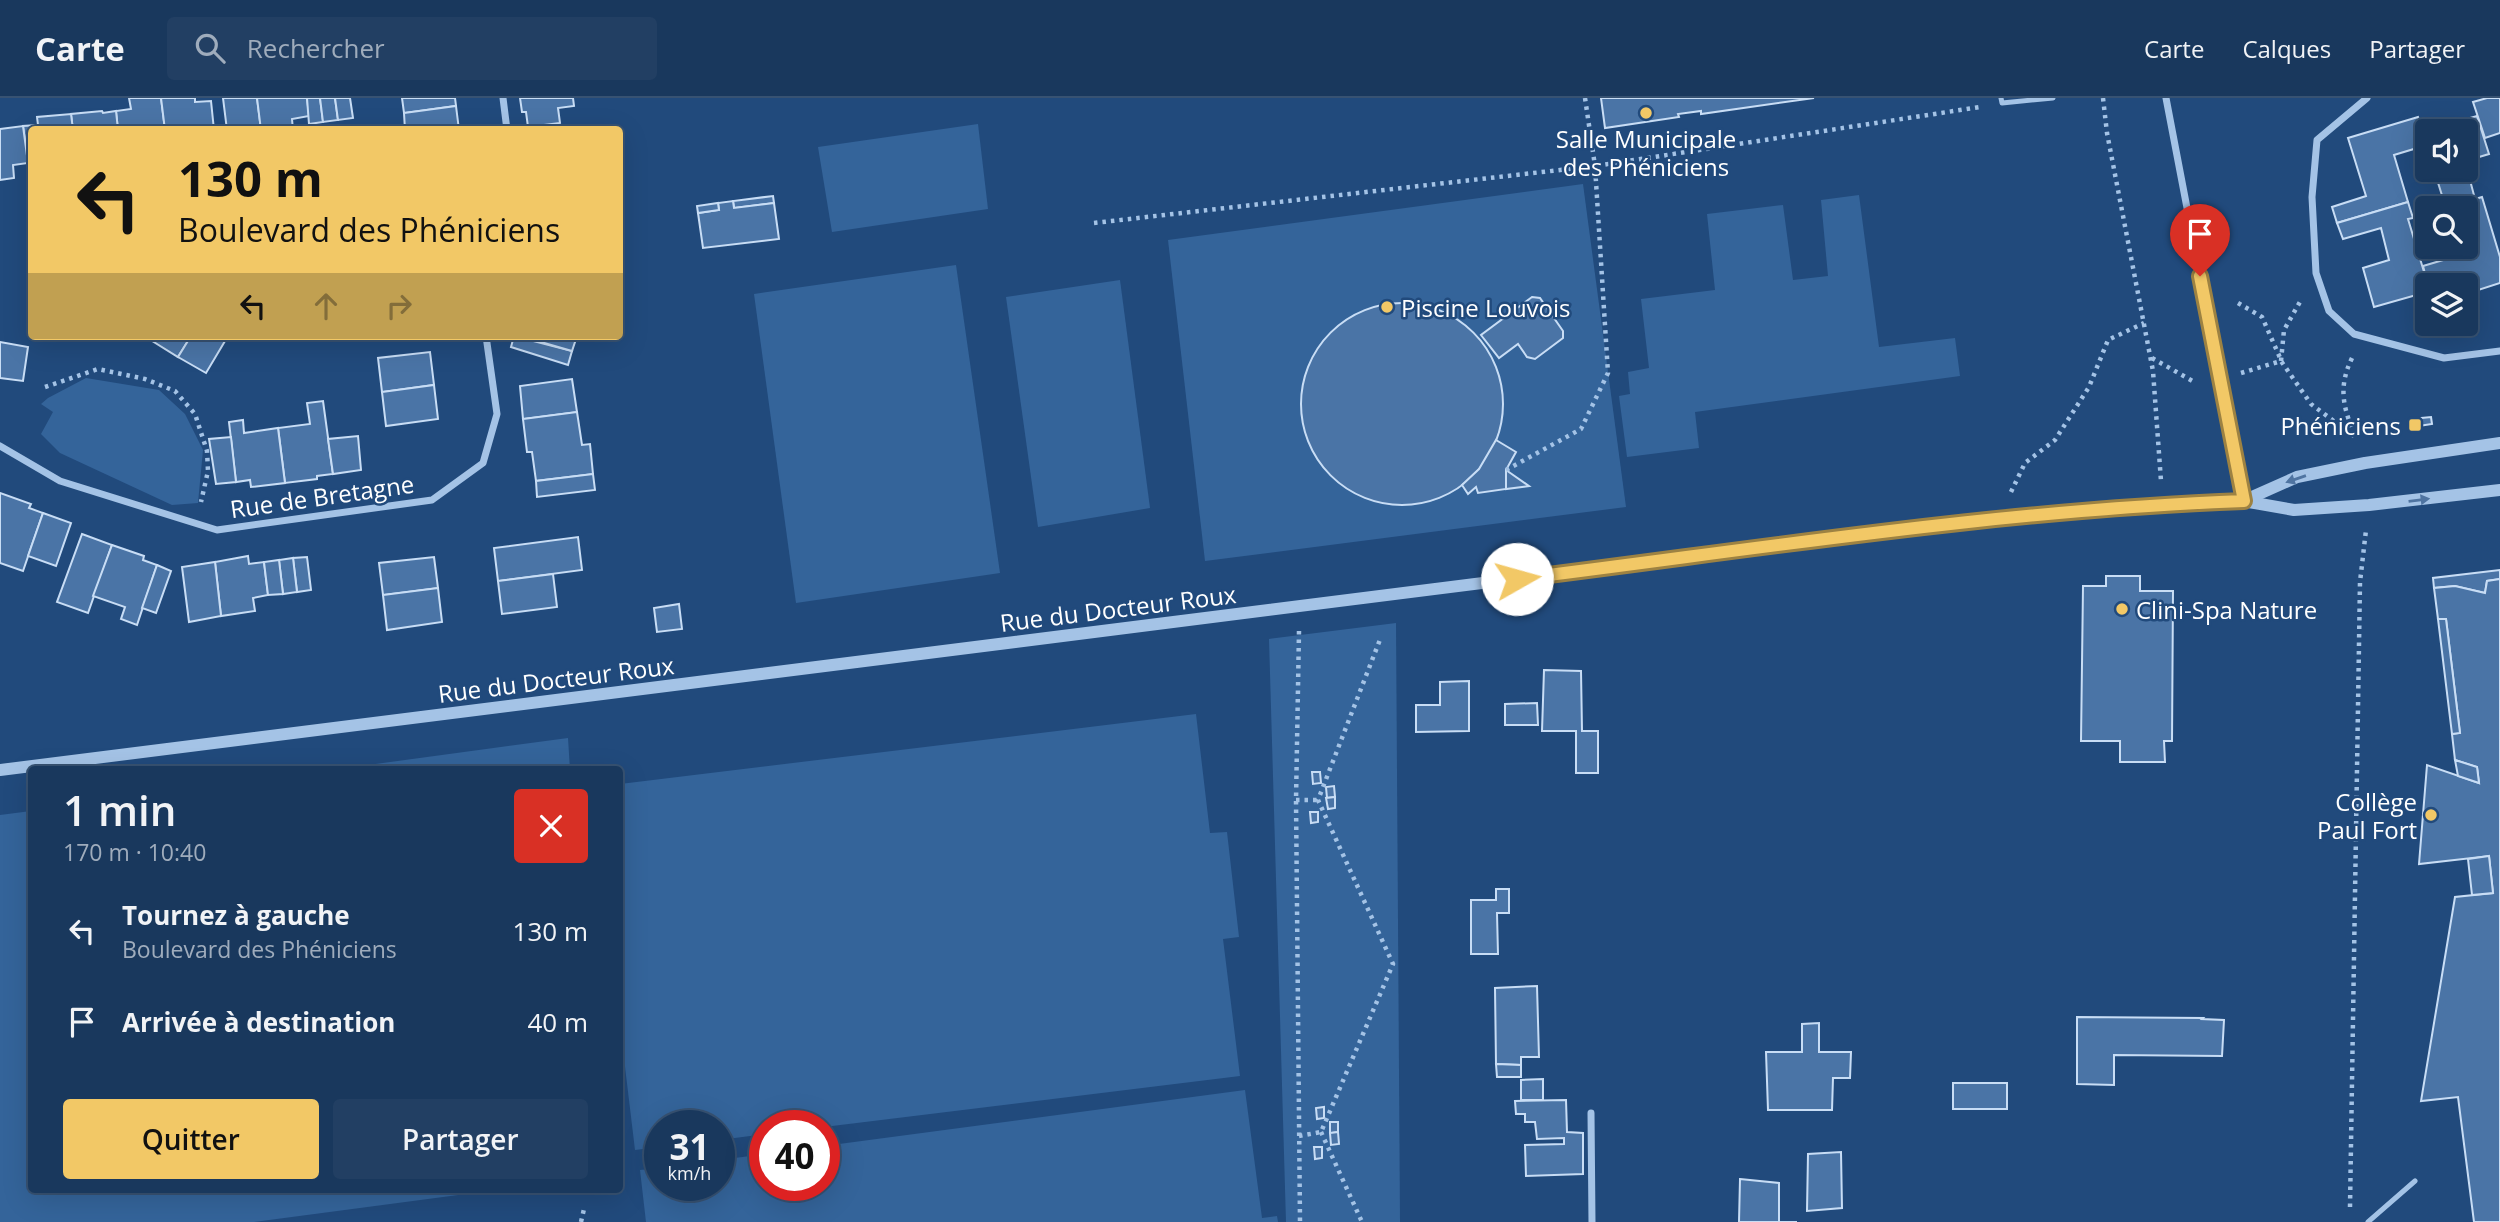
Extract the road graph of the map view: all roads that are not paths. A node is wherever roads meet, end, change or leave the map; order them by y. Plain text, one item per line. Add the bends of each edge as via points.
1 (503, 98) edge
2 (2053, 98) edge
3 (2166, 98) edge
4 (2367, 98) edge
5 (2001, 101) edge
6 (506, 126) edge
7 (487, 340) edge
8 (2500, 351) edge
9 (2500, 443) edge
10 (0, 446) edge
11 (2496, 493) edge
12 (2244, 501) junction
13 (28, 766) edge
14 (32, 766) edge
15 (0, 770) edge
16 (1591, 1113) dead end
17 (2415, 1181) dead end
18 (1592, 1222) edge
19 (2368, 1222) edge

1 - 6 street
2 - 5 lane
3 - 12 street
4 - 8 street via 2316,140 2312,197 2316,274 2329,311 2354,334 2444,358
7 - 10 street, Rue de Bretagne via 497,415 483,463 432,500 216,530 60,481
9 -> 12 street, Rue du Docteur Roux via 2297,477
12 -> 11 street, Rue du Docteur Roux via 2294,510
12 - 14 street, Rue du Docteur Roux via 1998,518
13 - 15 street, Rue du Docteur Roux
16 - 18 street
17 - 19 lane

